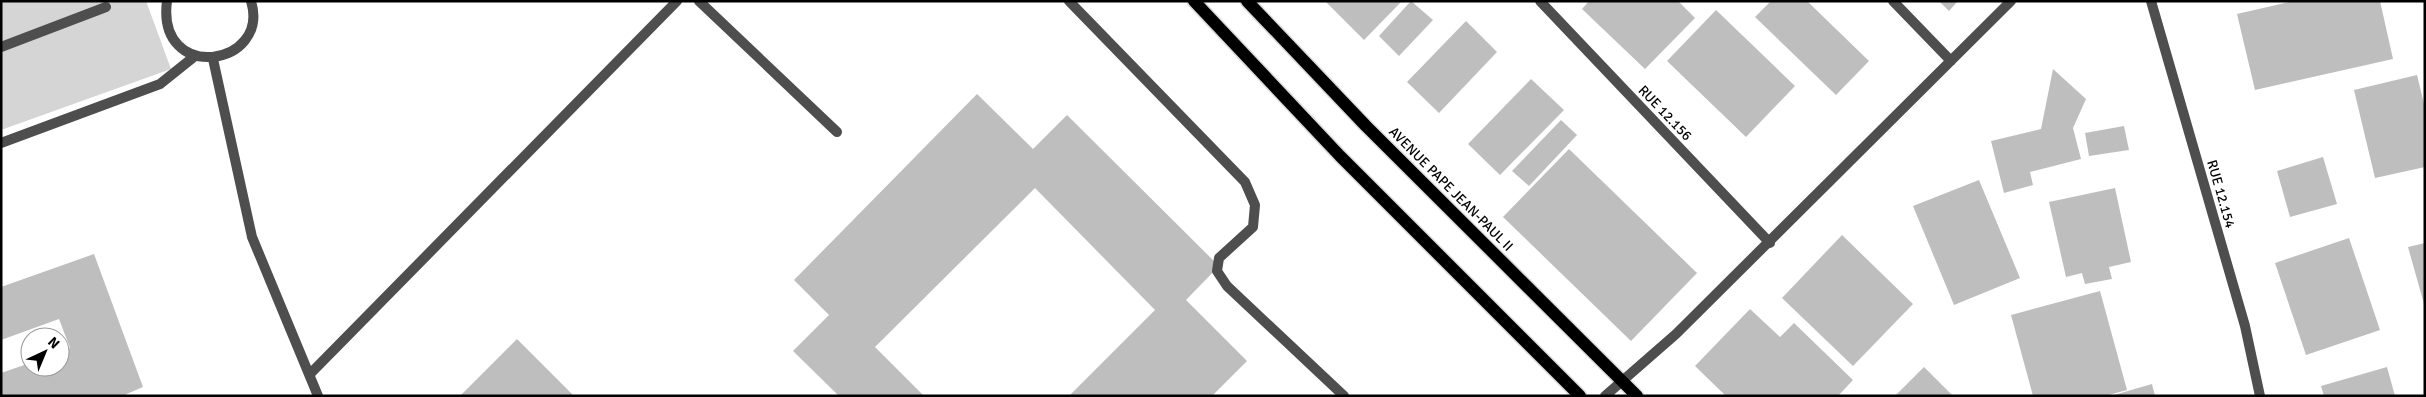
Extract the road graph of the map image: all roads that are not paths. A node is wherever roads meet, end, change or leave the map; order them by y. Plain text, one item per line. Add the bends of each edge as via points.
1 (167, 1) edge
2 (251, 1) edge
3 (678, 1) edge
4 (699, 1) edge
5 (1069, 1) edge
6 (1194, 1) edge
7 (1247, 1) edge
8 (1540, 1) edge
9 (1893, 1) edge
10 (2011, 1) edge
11 (2151, 1) edge
12 (106, 7) dead end
13 (1, 47) edge
14 (195, 56) junction
15 (213, 59) junction
16 (1951, 61) junction
17 (837, 132) dead end
18 (1, 143) edge
19 (1770, 243) junction
20 (310, 374) junction
21 (1622, 381) junction
22 (318, 396) edge
23 (1344, 396) edge
24 (1580, 396) edge
25 (1605, 396) edge
26 (1637, 396) edge
27 (2260, 396) edge

1 - 14 street via 164,18 170,34 180,48
2 - 15 street via 254,10 252,28 243,43 230,53
3 - 20 street
4 - 17 street
5 - 23 street via 1245,182 1255,205 1253,227 1219,258 1217,271 1228,286
6 - 24 main road via 1340,156
7 - 21 main road, AVENUE PAPE JEAN-PAUL II via 1366,126
8 - 19 street, RUE 12.156
9 - 16 street
10 - 16 street
11 - 27 street, RUE 12.154 via 2245,326
12 - 13 street
14 - 15 street
14 - 18 street via 160,84
15 - 20 street via 252,237
16 - 19 street
19 - 21 street
20 - 22 street
21 - 25 street
21 - 26 main road, AVENUE PAPE JEAN-PAUL II

